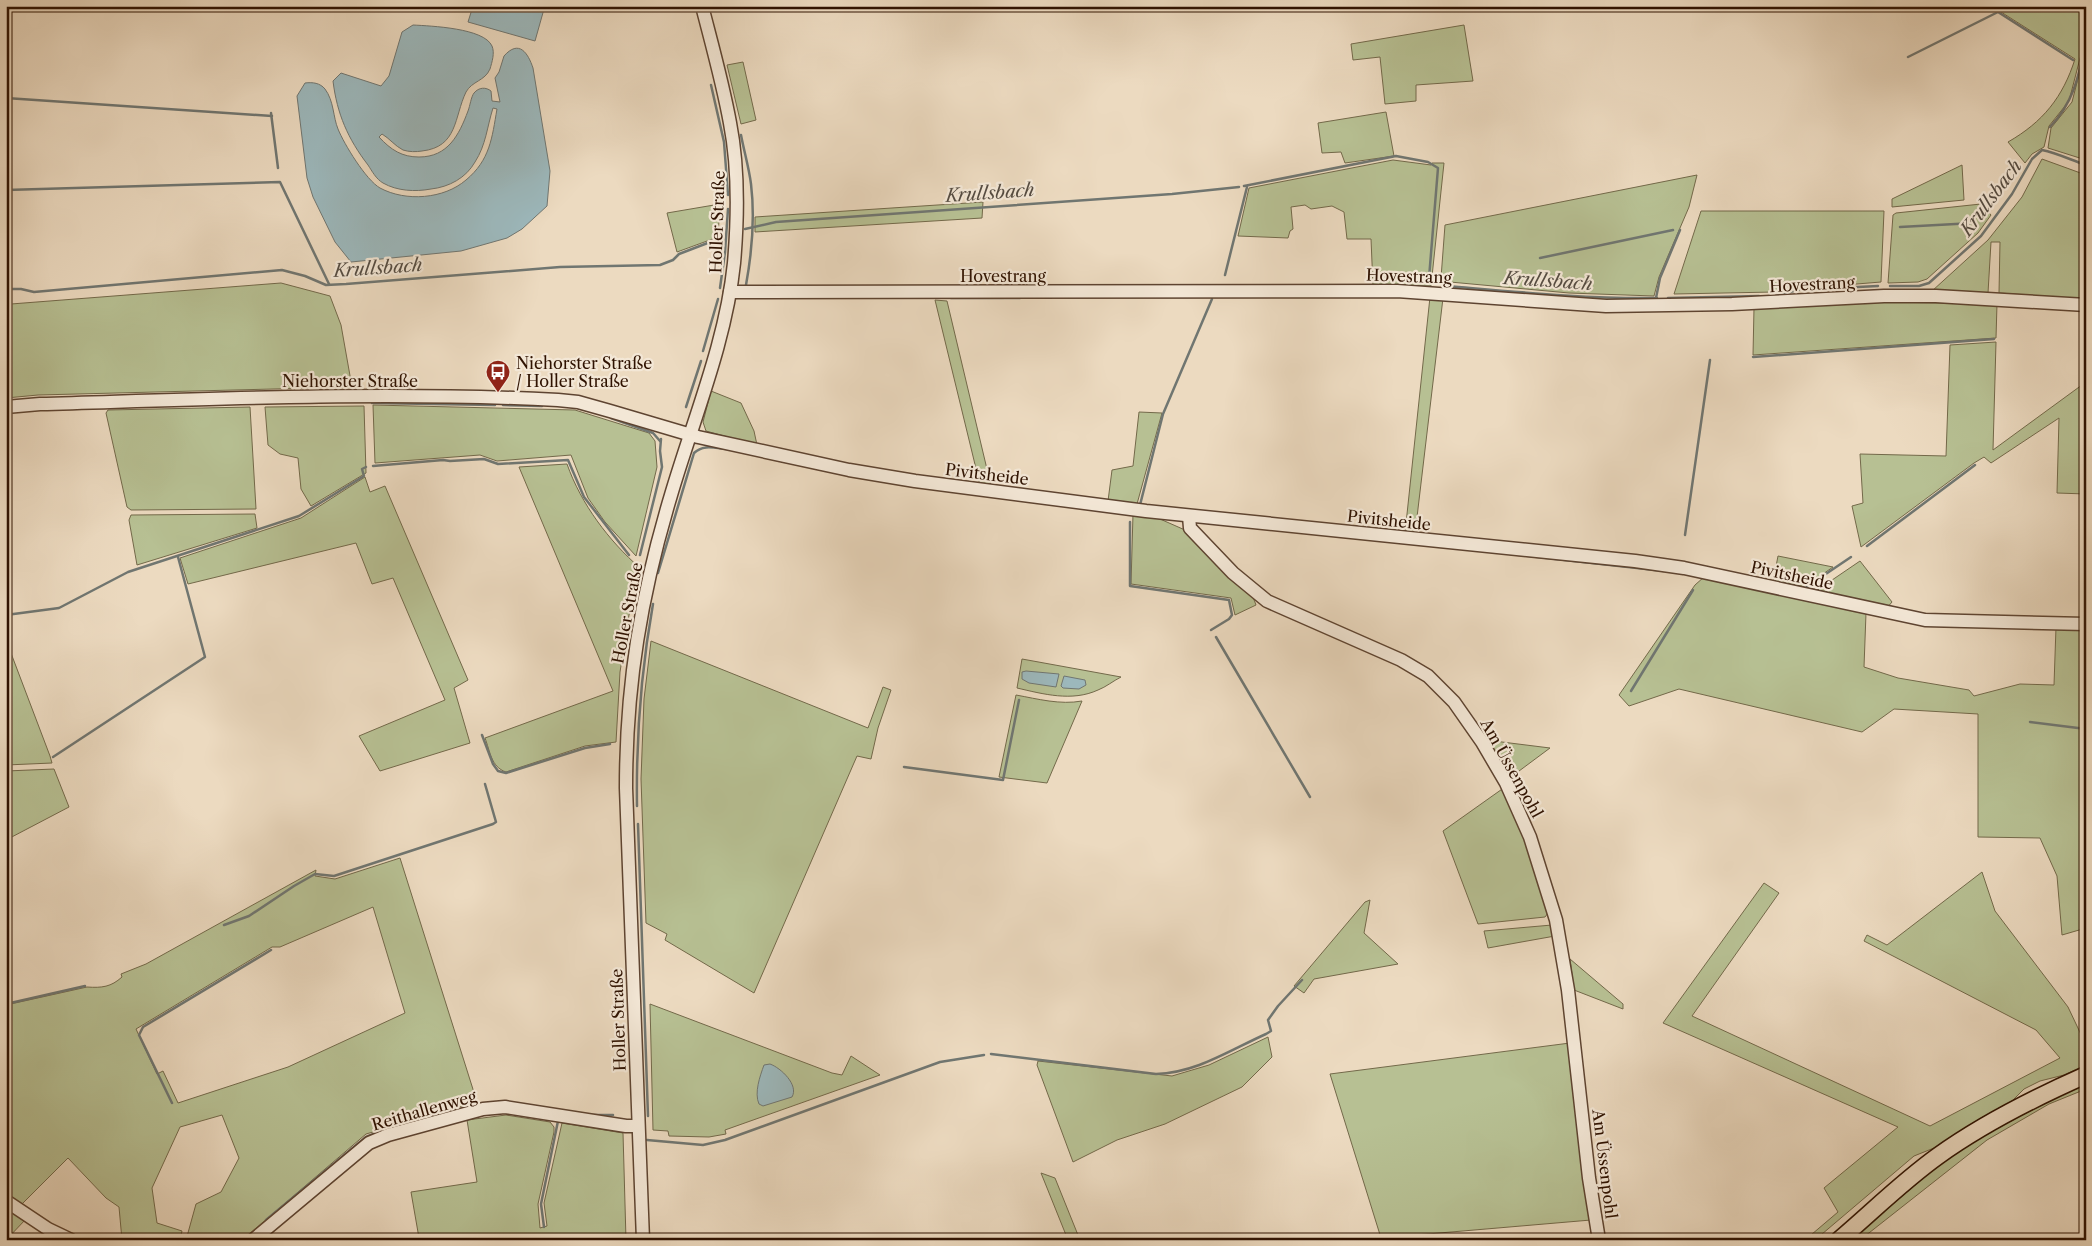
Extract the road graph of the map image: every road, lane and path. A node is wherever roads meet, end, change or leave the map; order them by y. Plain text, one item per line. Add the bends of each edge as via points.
1 (702, 6) edge
2 (730, 292) junction
3 (2086, 305) edge
4 (6, 407) edge
5 (690, 435) junction
6 (1190, 516) junction
7 (2086, 624) edge
8 (2086, 1075) edge
9 (638, 1126) junction
10 (6, 1202) edge
11 (71, 1240) edge
12 (253, 1240) edge
13 (643, 1240) edge
14 (1599, 1240) edge
15 (1839, 1240) edge

1 - 2 street, Holler Straße via 725,100 735,160 736,234
2 - 3 street, Hovestrang via 1397,290 1606,306 1910,296
2 - 5 street, Holler Straße
4 - 5 street, Niehorster Straße via 260,398 538,399 578,402
5 - 6 street, Pivitsheide via 878,475
5 - 9 street, Holler Straße via 648,578 631,675 628,714 626,797
6 - 7 street, Pivitsheide via 1664,565 1925,620
6 - 14 street, Am Üssenpohl via 1190,528 1233,573 1267,602 1401,660 1428,676 1454,702 1502,777 1530,837 1556,920 1568,990
8 - 15 main road via 1984,1125 1938,1156
9 - 12 street, Reithallenweg via 505,1107 483,1109 388,1135 369,1142
9 - 13 street, Holler Straße
10 - 11 street

